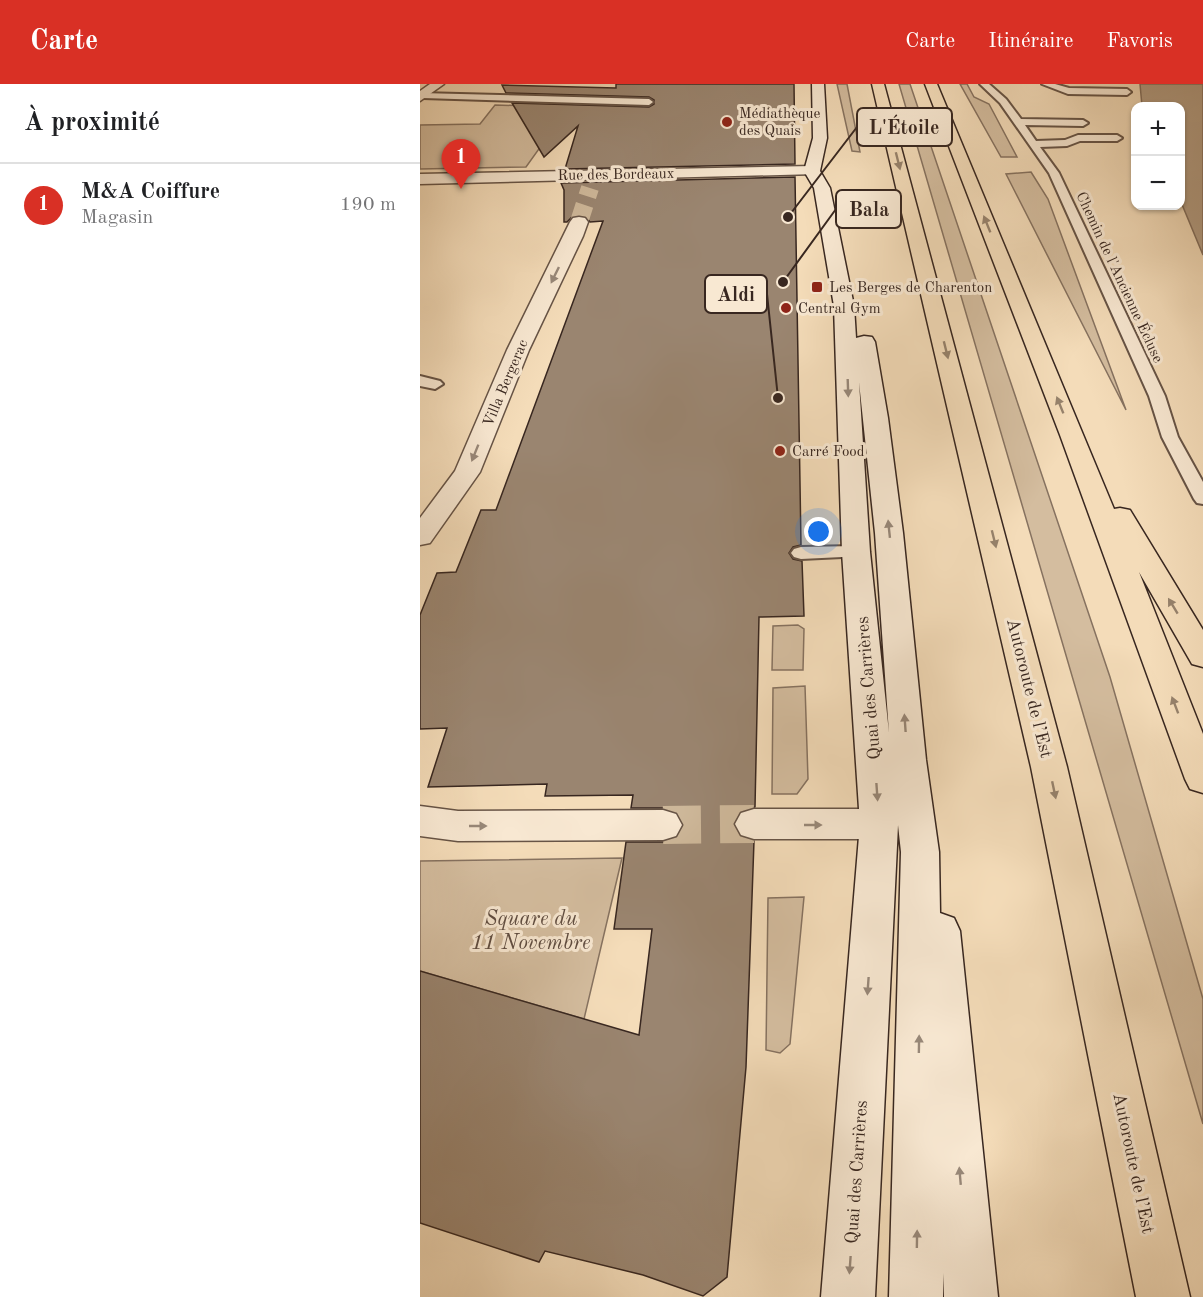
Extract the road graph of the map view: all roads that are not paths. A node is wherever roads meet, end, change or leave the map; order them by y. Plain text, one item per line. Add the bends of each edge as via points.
1 (438, 84) edge
2 (818, 84) edge
3 (832, 84) edge
4 (878, 84) edge
5 (931, 84) edge
6 (984, 84) edge
7 (1046, 84) edge
8 (1127, 92) dead end
9 (421, 96) edge
10 (649, 102) dead end
11 (1018, 122) junction
12 (1083, 123) dead end
13 (1118, 138) dead end
14 (1034, 144) junction
15 (820, 171) junction
16 (420, 179) edge
17 (579, 222) tunnel mouth
18 (1072, 435) junction
19 (1203, 499) edge
20 (420, 537) edge
21 (856, 552) junction
22 (801, 553) dead end
23 (1203, 656) edge
24 (908, 760) junction
25 (1203, 779) edge
26 (420, 821) edge
27 (754, 824) tunnel mouth
28 (879, 824) junction
29 (663, 825) tunnel mouth
30 (848, 1297) edge
31 (916, 1297) edge
32 (971, 1297) edge
33 (1163, 1297) edge

1 - 9 main road
2 - 15 main road
24 -> 3 main road, Quai des Carrières via 890,533 837,159
4 -> 33 highway, Autoroute de l’Est via 1049,767
18 -> 5 highway
6 - 11 lane, Chemin de l'Ancienne Écluse
7 - 8 lane via 1068,91
9 - 10 lane
11 - 12 lane
11 - 14 lane, Chemin de l'Ancienne Écluse
13 - 14 lane via 1078,138 1070,147
14 - 19 lane, Chemin de l'Ancienne Écluse via 1059,184 1157,396 1170,436
15 - 16 main road, Rue des Bordeaux via 592,181
15 -> 21 main road, Quai des Carrières via 844,306
17 -> 20 main road, Villa Bergerac via 518,350 467,472
23 -> 18 highway
25 -> 18 highway
21 - 22 lane
21 -> 28 main road, Quai des Carrières
31 -> 24 main road, Quai des Carrières via 921,852
32 -> 24 main road via 930,839
26 -> 29 main road via 458,826
27 -> 28 main road
28 -> 30 main road, Quai des Carrières

